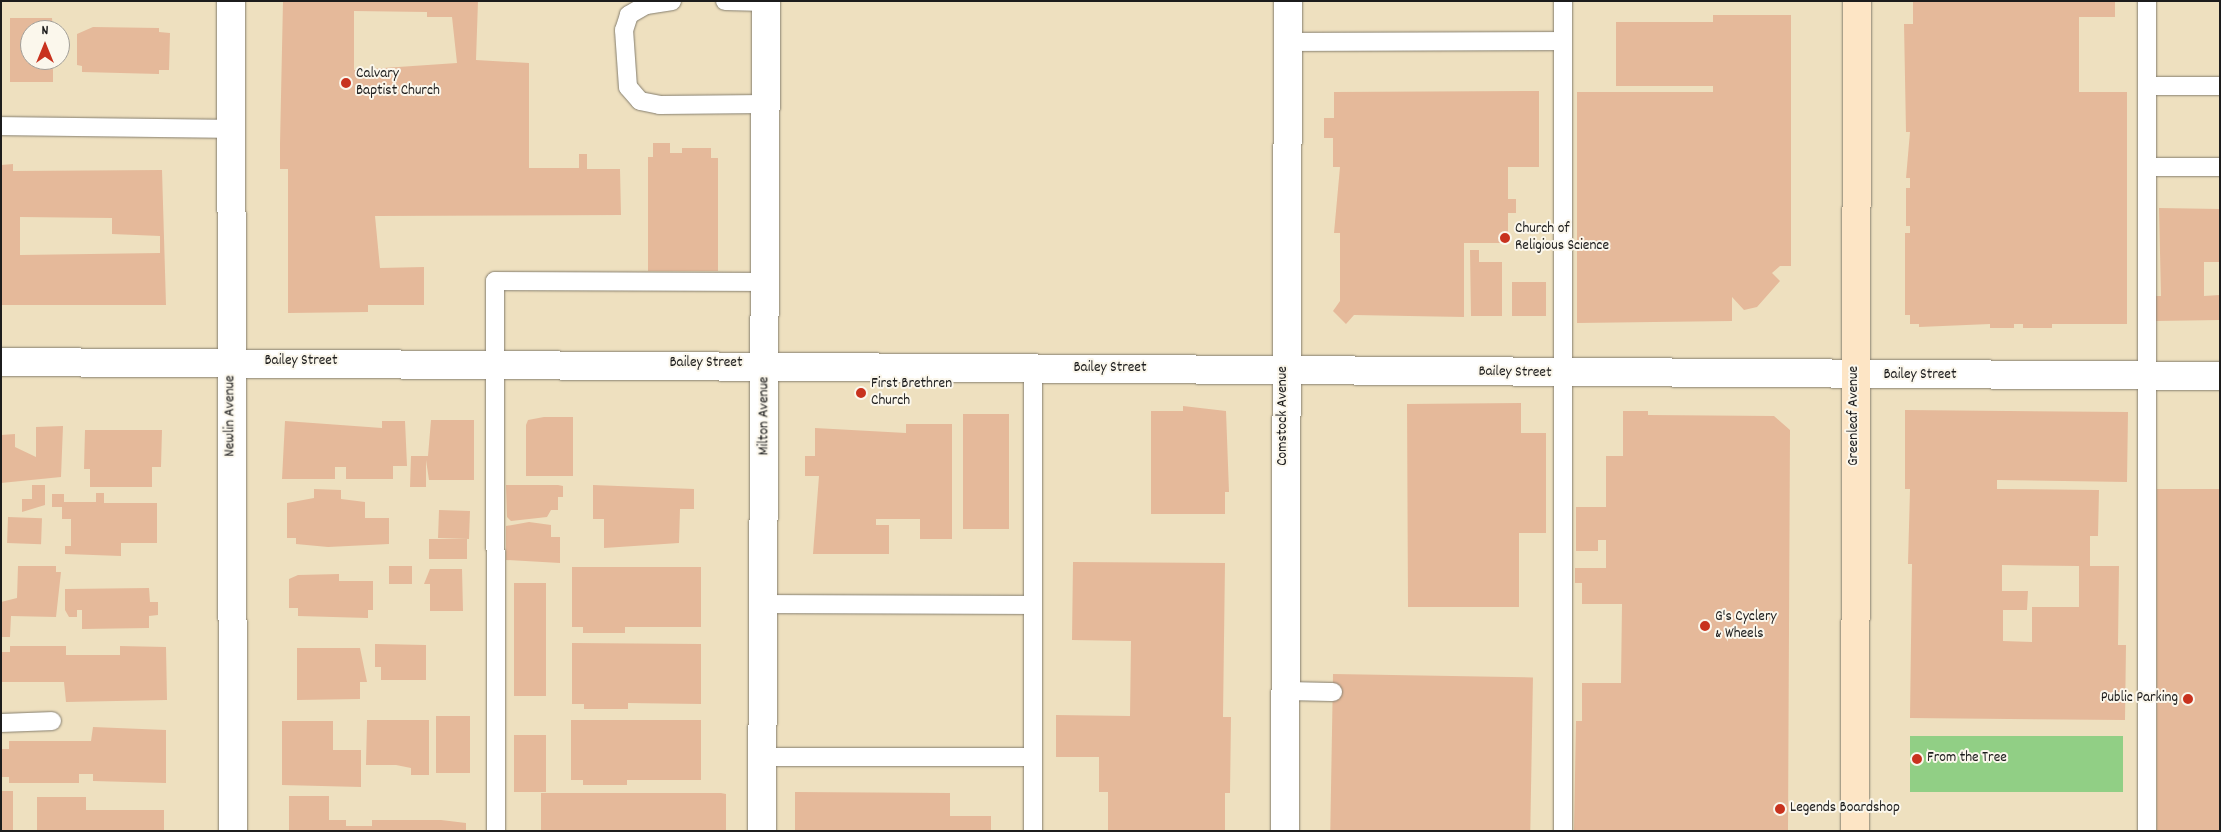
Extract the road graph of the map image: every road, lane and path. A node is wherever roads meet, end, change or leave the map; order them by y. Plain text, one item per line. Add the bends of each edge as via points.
1 (231, 1) edge
2 (672, 1) edge
3 (725, 1) edge
4 (1288, 1) edge
5 (1563, 1) edge
6 (1857, 1) edge
7 (2147, 1) edge
8 (766, 2) edge
9 (1563, 41) junction
10 (1288, 42) junction
11 (2147, 86) junction
12 (2220, 86) edge
13 (765, 104) junction
14 (1, 126) edge
15 (231, 130) junction
16 (2147, 167) junction
17 (2220, 167) edge
18 (765, 282) junction
19 (231, 361) junction
20 (1, 362) edge
21 (496, 364) junction
22 (765, 364) junction
23 (1034, 369) junction
24 (1284, 370) junction
25 (1562, 373) junction
26 (1856, 376) junction
27 (2220, 376) edge
28 (2146, 377) junction
29 (763, 604) junction
30 (1033, 604) junction
31 (1285, 691) junction
32 (1333, 692) dead end
33 (52, 721) dead end
34 (1, 723) edge
35 (762, 758) junction
36 (1032, 758) junction
37 (233, 831) edge
38 (496, 831) edge
39 (762, 831) edge
40 (1032, 831) edge
41 (1285, 831) edge
42 (1563, 831) edge
43 (1855, 831) edge
44 (2147, 831) edge

1 - 15 street, Newlin Avenue
2 - 13 lane via 646,5 629,15 624,30 628,87 640,100 660,105
3 - 8 lane
4 - 10 street, Comstock Avenue
5 - 9 lane
6 - 26 street, Greenleaf Avenue
7 - 11 lane
8 - 13 street, Milton Avenue
9 - 10 lane
9 - 25 lane
10 - 24 street, Comstock Avenue
11 - 12 lane
11 - 16 lane
13 - 18 street, Milton Avenue
14 - 15 lane
15 - 19 street, Newlin Avenue
16 - 17 lane
16 - 28 lane
18 - 21 lane via 494,281
18 - 22 street, Milton Avenue
19 - 20 street, Bailey Street
19 - 21 street, Bailey Street
19 - 37 street, Newlin Avenue
21 - 22 street, Bailey Street
21 - 38 lane
22 - 23 street, Bailey Street
22 - 29 street, Milton Avenue
23 - 24 street, Bailey Street
23 - 30 lane
24 - 25 street, Bailey Street
24 - 31 street, Comstock Avenue
25 - 26 street, Bailey Street
25 - 42 lane
26 - 28 street, Bailey Street
26 - 43 street, Greenleaf Avenue
27 - 28 street, Bailey Street
28 - 44 lane
29 - 30 lane
29 - 35 street, Milton Avenue
30 - 36 lane
31 - 32 lane
31 - 41 street, Comstock Avenue
33 - 34 lane
35 - 36 lane
35 - 39 street, Milton Avenue
36 - 40 lane

